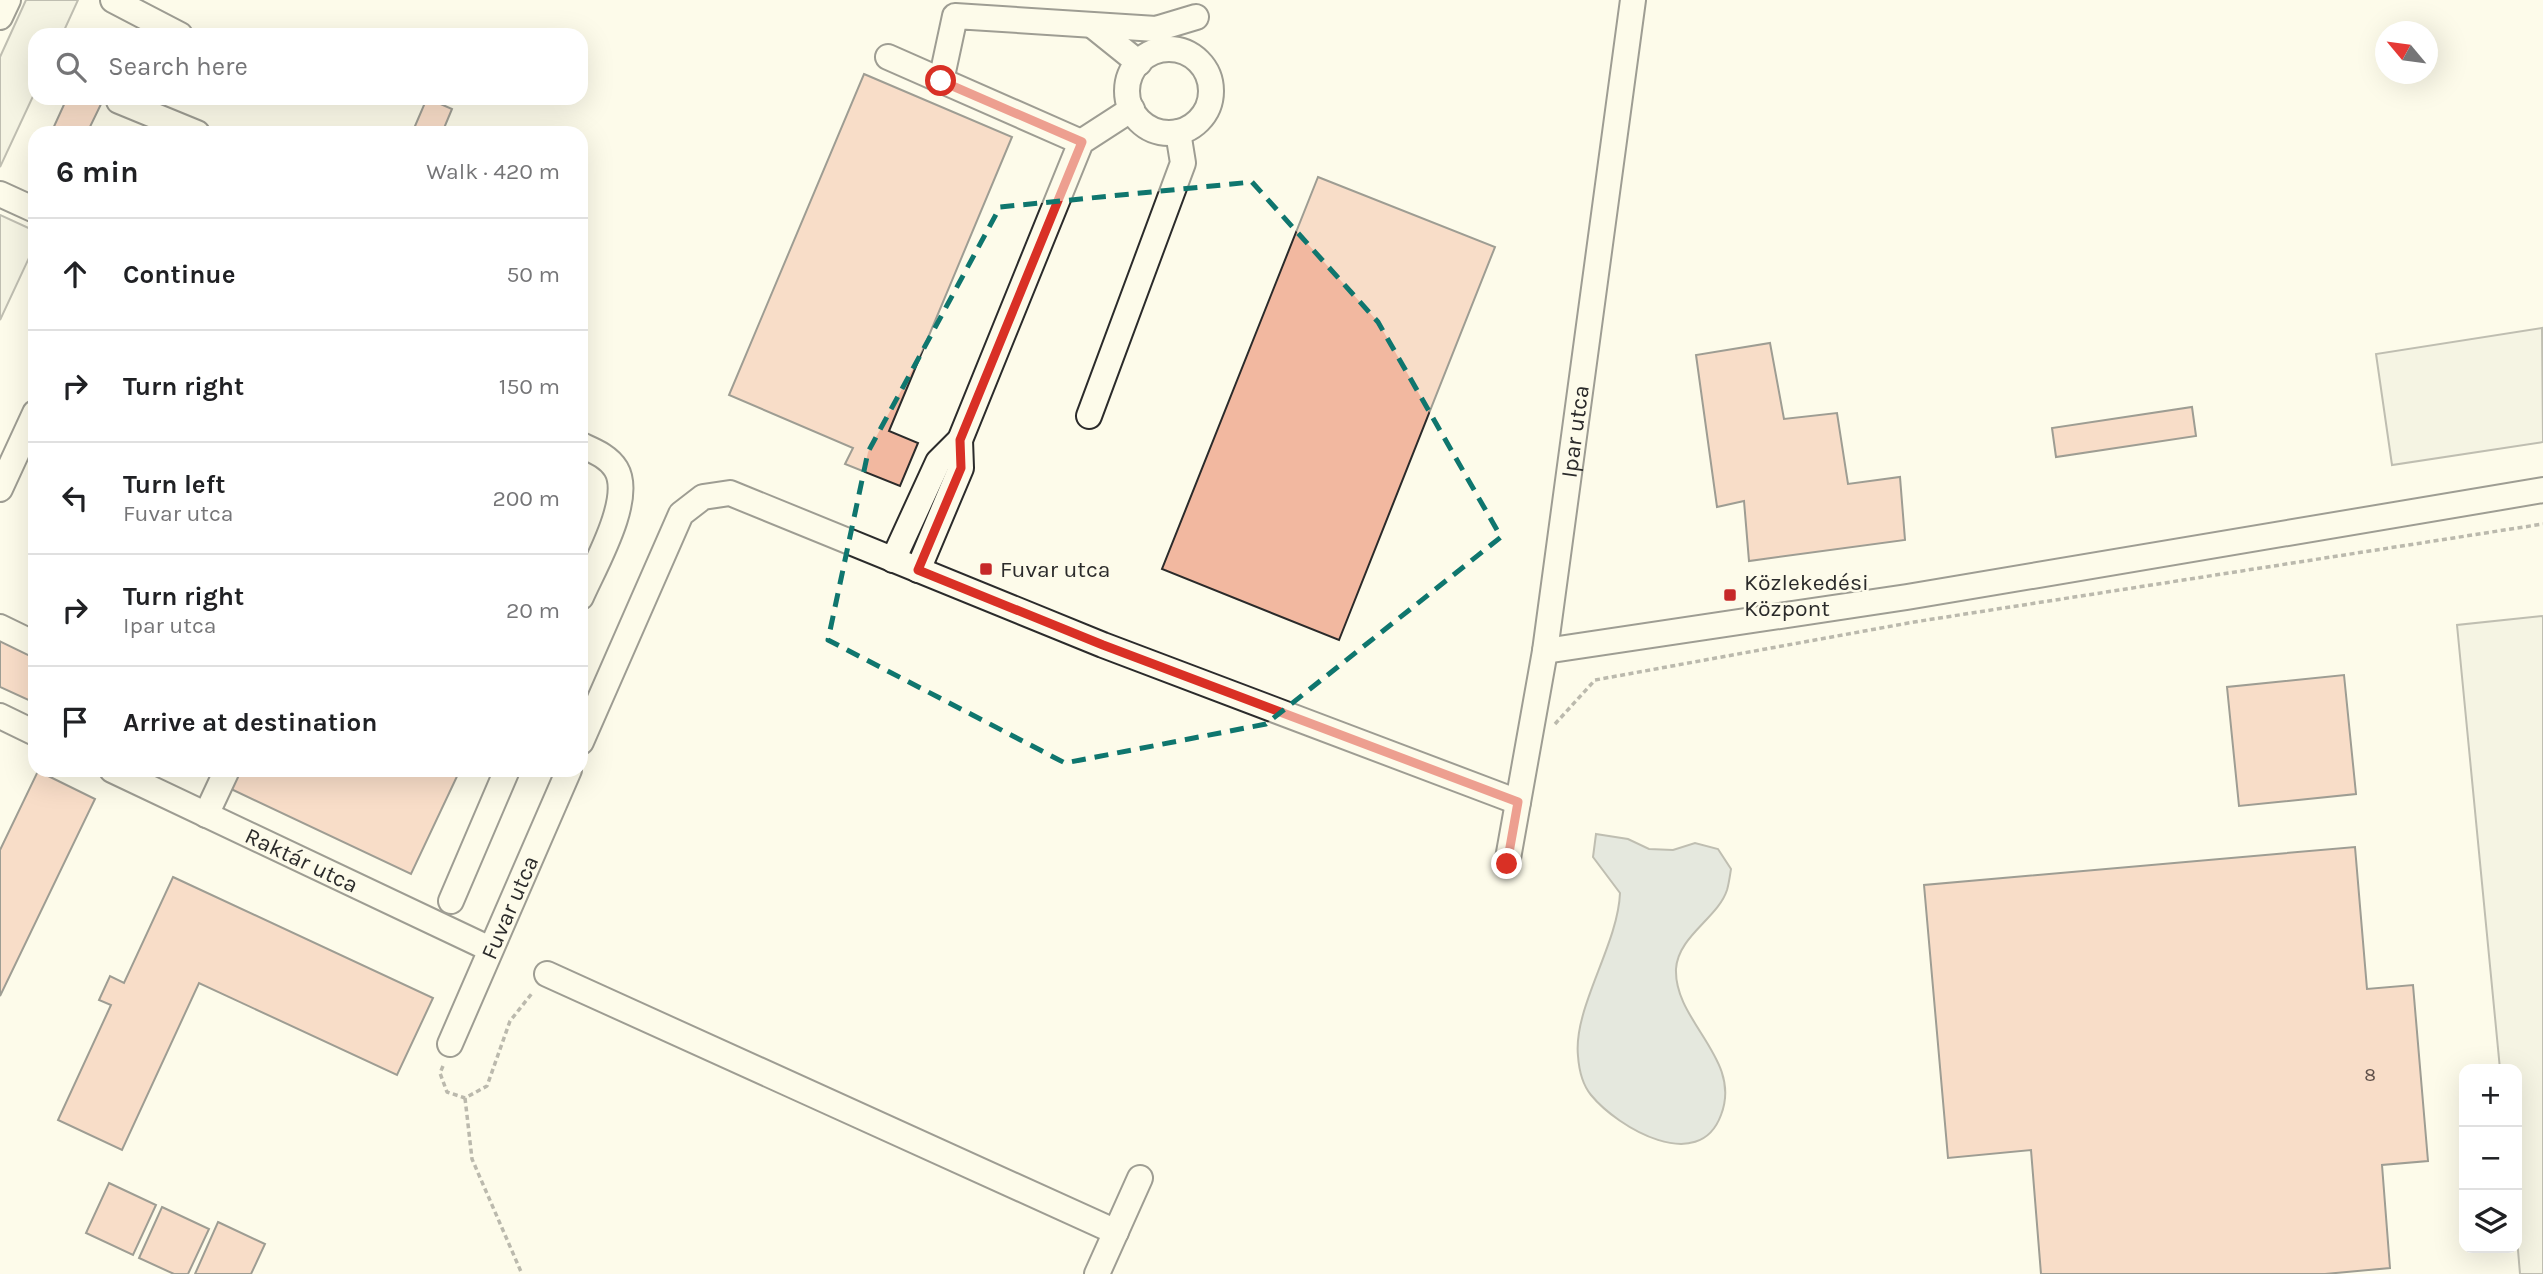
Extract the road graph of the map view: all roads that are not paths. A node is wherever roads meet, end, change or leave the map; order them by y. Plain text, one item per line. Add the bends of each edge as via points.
1 (8, 0) edge
2 (113, 0) edge
3 (1633, 0) edge
4 (1198, 9) edge
5 (0, 17) edge
6 (1093, 26) junction
7 (167, 28) edge
8 (1188, 54) junction
9 (888, 57) dead end
10 (1139, 63) junction
11 (941, 81) junction
12 (126, 105) edge
13 (1132, 109) junction
14 (161, 126) edge
15 (1178, 132) junction
16 (1082, 142) junction
17 (0, 194) edge
18 (28, 207) edge
19 (1088, 416) dead end
20 (28, 428) edge
21 (960, 440) junction
22 (588, 448) edge
23 (0, 489) edge
24 (2543, 490) edge
25 (893, 560) junction
26 (918, 570) junction
27 (588, 580) edge
28 (0, 627) edge
29 (28, 641) edge
30 (1545, 652) junction
31 (0, 716) edge
32 (588, 726) edge
33 (28, 730) edge
34 (127, 777) edge
35 (224, 777) edge
36 (504, 777) edge
37 (566, 777) edge
38 (1518, 802) junction
39 (206, 815) junction
40 (1507, 864) dead end
41 (451, 901) dead end
42 (490, 950) junction
43 (547, 974) road end
44 (450, 1044) road end
45 (1140, 1178) dead end
46 (1116, 1232) junction
47 (1097, 1274) edge

1 - 5 street
2 - 7 street
3 - 30 street, Ipar utca
4 - 6 street via 1156,29
4 - 8 street
6 - 10 street
6 - 11 street via 955,16
8 - 10 street via 1162,50
8 - 15 street via 1203,67 1211,93 1201,118
9 - 11 street
10 - 13 street via 1128,88
11 - 16 street
12 - 14 street
13 - 15 street via 1151,128
13 - 16 street
15 - 19 street via 1183,163
16 - 21 street
17 - 18 street
20 - 23 street
21 - 25 street via 939,462
21 - 26 street via 961,468
22 - 27 street via 615,468 622,496
24 - 30 street via 1906,597
25 - 26 street
25 - 32 street via 743,496 730,492 703,497 681,514
26 - 38 street
28 - 29 street
30 - 38 street, Ipar utca
31 - 33 street
34 - 39 street, Raktár utca
35 - 39 street
36 - 41 street
37 - 42 street, Fuvar utca
38 - 40 street, Ipar utca
39 - 42 street, Raktár utca
42 - 44 street, Fuvar utca
43 - 46 street
45 - 46 street
46 - 47 street

